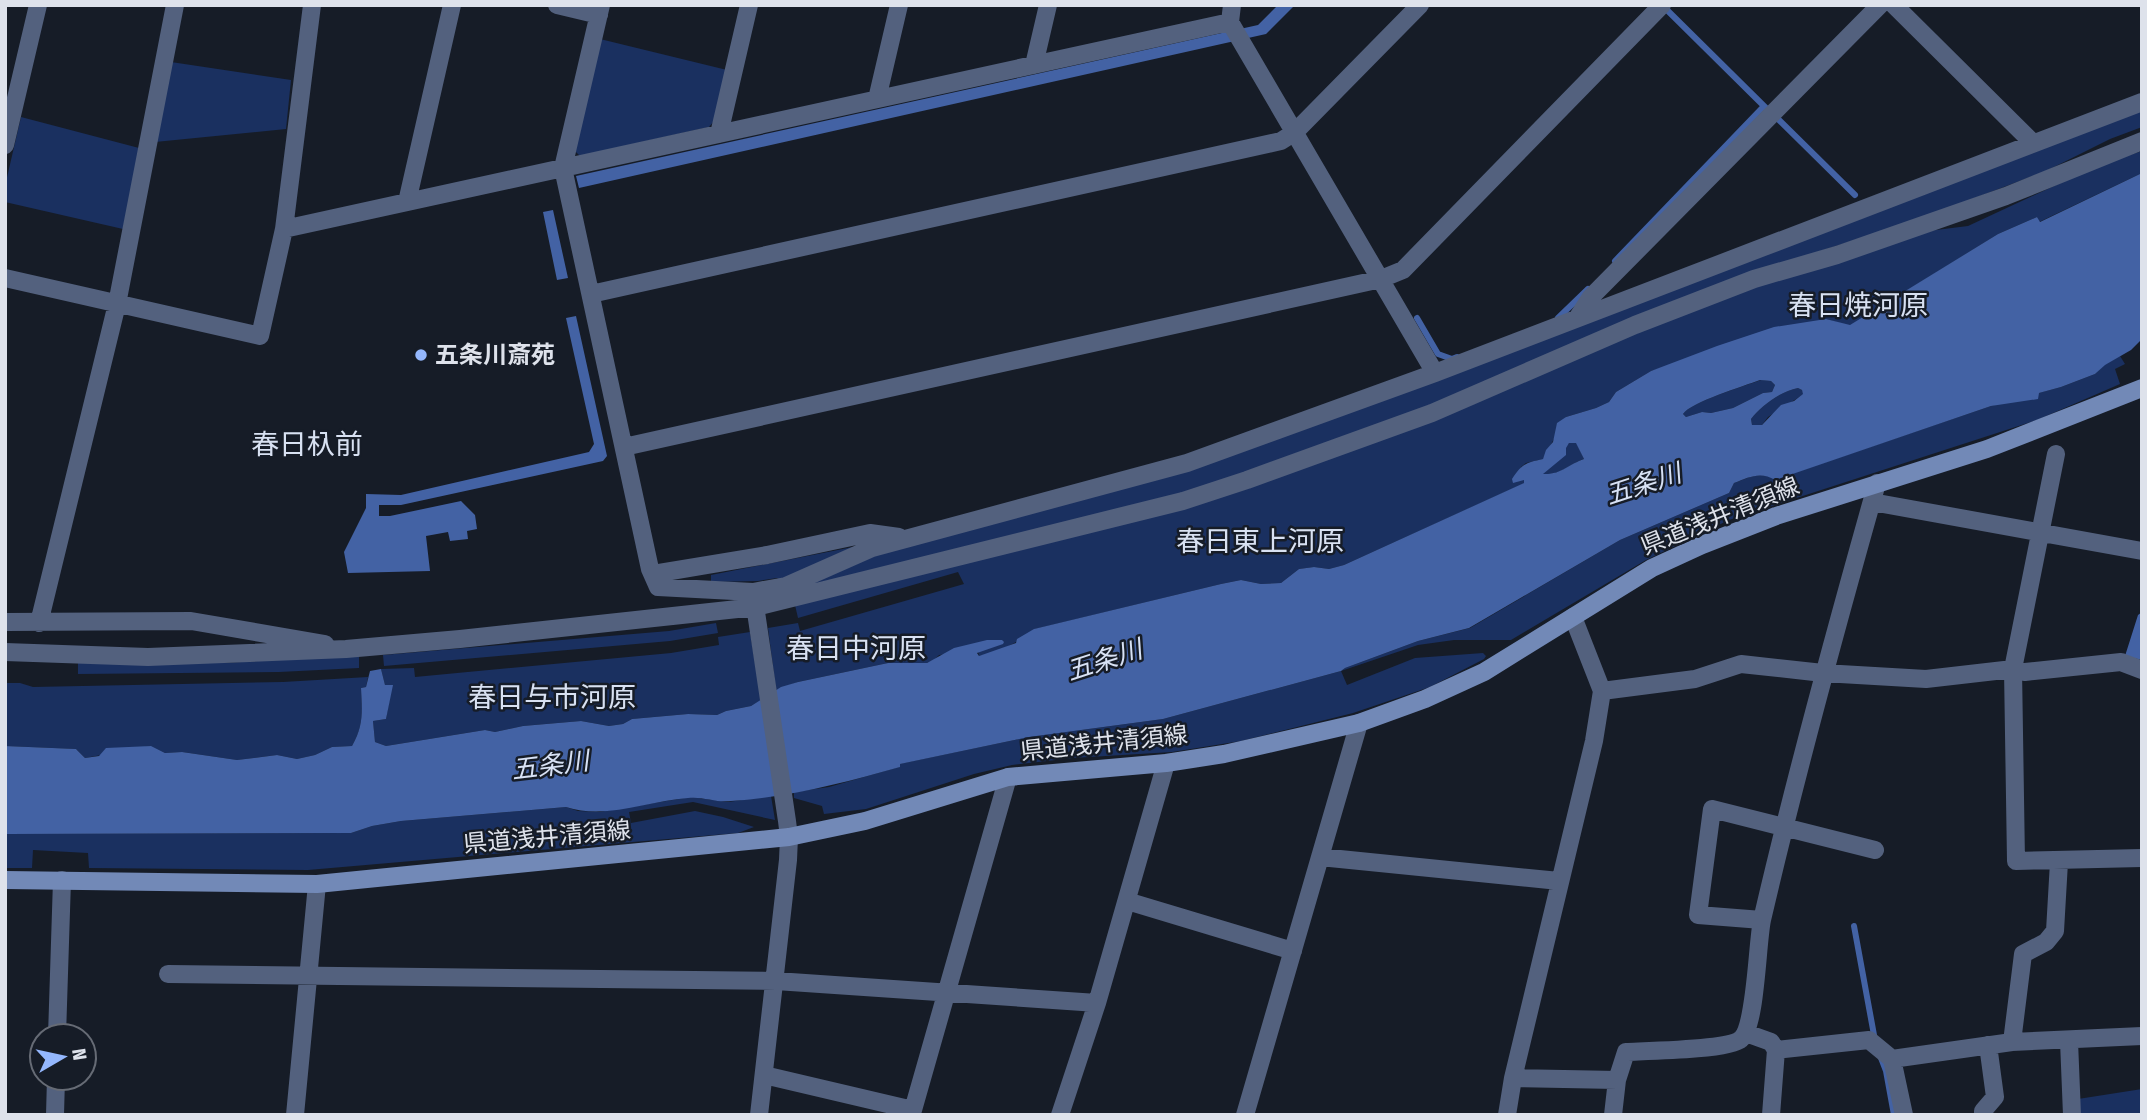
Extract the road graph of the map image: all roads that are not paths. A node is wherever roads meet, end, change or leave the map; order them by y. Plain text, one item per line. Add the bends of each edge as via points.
1 (38, 5) edge
2 (174, 5) edge
3 (312, 5) edge
4 (452, 5) edge
5 (557, 5) edge
6 (749, 5) edge
7 (899, 5) edge
8 (1048, 5) edge
9 (1420, 5) edge
10 (1662, 5) edge
11 (1880, 5) edge
12 (1894, 5) edge
13 (600, 10) edge
14 (1232, 19) edge
15 (1034, 65) junction
16 (877, 99) junction
17 (2142, 102) edge
18 (1295, 132) junction
19 (719, 134) junction
20 (2142, 141) edge
21 (2033, 143) junction
22 (5, 145) edge
23 (564, 168) junction
24 (407, 202) junction
25 (284, 229) junction
26 (5, 278) edge
27 (1381, 279) junction
28 (591, 294) junction
29 (117, 304) junction
30 (1578, 317) junction
31 (1435, 373) junction
32 (2142, 388) edge
33 (624, 447) junction
34 (2056, 453) dead end
35 (1877, 484) junction
36 (1872, 502) junction
37 (2040, 532) junction
38 (913, 538) junction
39 (2142, 551) edge
40 (653, 575) junction
41 (755, 605) junction
42 (1573, 617) junction
43 (5, 622) edge
44 (39, 623) junction
45 (346, 649) junction
46 (5, 652) edge
47 (2013, 669) junction
48 (2142, 670) edge
49 (1823, 674) junction
50 (1602, 691) junction
51 (1359, 723) junction
52 (1166, 763) junction
53 (1008, 777) junction
54 (1784, 826) junction
55 (788, 829) junction
56 (1875, 849) dead end
57 (1321, 857) junction
58 (2142, 858) edge
59 (2059, 862) junction
60 (5, 880) edge
61 (62, 880) junction
62 (1559, 881) junction
63 (317, 884) junction
64 (1127, 901) junction
65 (1762, 920) junction
66 (1293, 951) junction
67 (168, 974) dead end
68 (308, 976) junction
69 (776, 981) junction
70 (946, 993) junction
71 (1097, 1003) junction
72 (57, 1022) edge
73 (1746, 1033) junction
74 (2142, 1036) edge
75 (2069, 1041) junction
76 (2012, 1042) junction
77 (1989, 1045) junction
78 (1776, 1050) junction
79 (1892, 1059) junction
80 (764, 1075) junction
81 (1513, 1078) junction
82 (1617, 1080) junction
83 (56, 1092) edge
84 (55, 1115) edge
85 (295, 1115) edge
86 (759, 1115) edge
87 (1060, 1115) edge
88 (1245, 1115) edge
89 (1507, 1115) edge
90 (1613, 1115) edge
91 (1771, 1115) edge
92 (1904, 1115) edge
93 (1983, 1115) edge
94 (2072, 1115) edge

1 - 22 street
2 - 29 street
3 - 25 street
4 - 24 street
5 - 13 street
6 - 19 street
7 - 16 street
8 - 15 street
9 - 18 street
10 - 27 street via 1403,270
11 - 30 street via 1591,298
12 - 21 street
13 - 23 street
14 - 15 street
14 - 18 street
15 - 16 street
16 - 19 street
17 - 21 street
18 - 27 street
18 - 28 street via 1281,141
19 - 23 street
20 - 41 street via 2006,196 1754,279 1432,412 1247,480 1183,501
21 - 30 street
23 - 24 street
23 - 28 street
24 - 25 street
25 - 29 street via 260,336
26 - 29 street
27 - 31 street
27 - 33 street
28 - 33 street
29 - 44 street
30 - 31 street
31 - 38 street via 1187,463
32 - 35 main road, 県道浅井清須線 via 1987,449
33 - 40 street
34 - 37 street
35 - 36 street
35 - 42 main road, 県道浅井清須線 via 1702,545 1652,568
36 - 37 street
36 - 49 street
37 - 39 street
37 - 47 street
38 - 40 street via 870,533
38 - 41 street via 872,548 786,586
40 - 41 street via 658,587
41 - 45 street
41 - 55 street
42 - 50 street
42 - 51 main road, 県道浅井清須線 via 1484,672
43 - 44 street
44 - 45 street via 191,621
45 - 46 street via 148,657
47 - 48 street via 2025,672 2122,662
47 - 49 street via 1926,679
47 - 59 street via 2016,862
49 - 50 street via 1741,664 1695,679
49 - 54 street
50 - 62 street
51 - 52 main road, 県道浅井清須線
51 - 57 street
52 - 53 main road, 県道浅井清須線
52 - 64 street
53 - 55 main road, 県道浅井清須線 via 865,821
53 - 70 street
54 - 56 street
54 - 65 street
54 - 65 street via 1712,808 1698,915
55 - 63 main road, 県道浅井清須線
55 - 69 street
57 - 62 street
57 - 66 street
58 - 59 street
59 - 76 street via 2055,931 2046,942 2023,954
60 - 61 main road, 県道浅井清須線
61 - 63 main road, 県道浅井清須線
61 - 72 street
62 - 81 street
63 - 68 street
64 - 66 street
64 - 71 street
65 - 73 street
66 - 88 street
67 - 68 street
68 - 69 street
68 - 85 street
69 - 70 street
69 - 80 street
70 - 71 street
70 - 80 street via 913,1110
71 - 87 street
73 - 78 street via 1772,1042
73 - 82 street via 1739,1041 1704,1048 1626,1052
74 - 75 street
75 - 76 street
75 - 94 street
76 - 77 street
77 - 79 street
77 - 93 street via 1995,1097
78 - 79 street via 1869,1040
78 - 91 street
79 - 92 street
80 - 86 street
81 - 82 street
81 - 89 street
82 - 90 street
83 - 84 street

